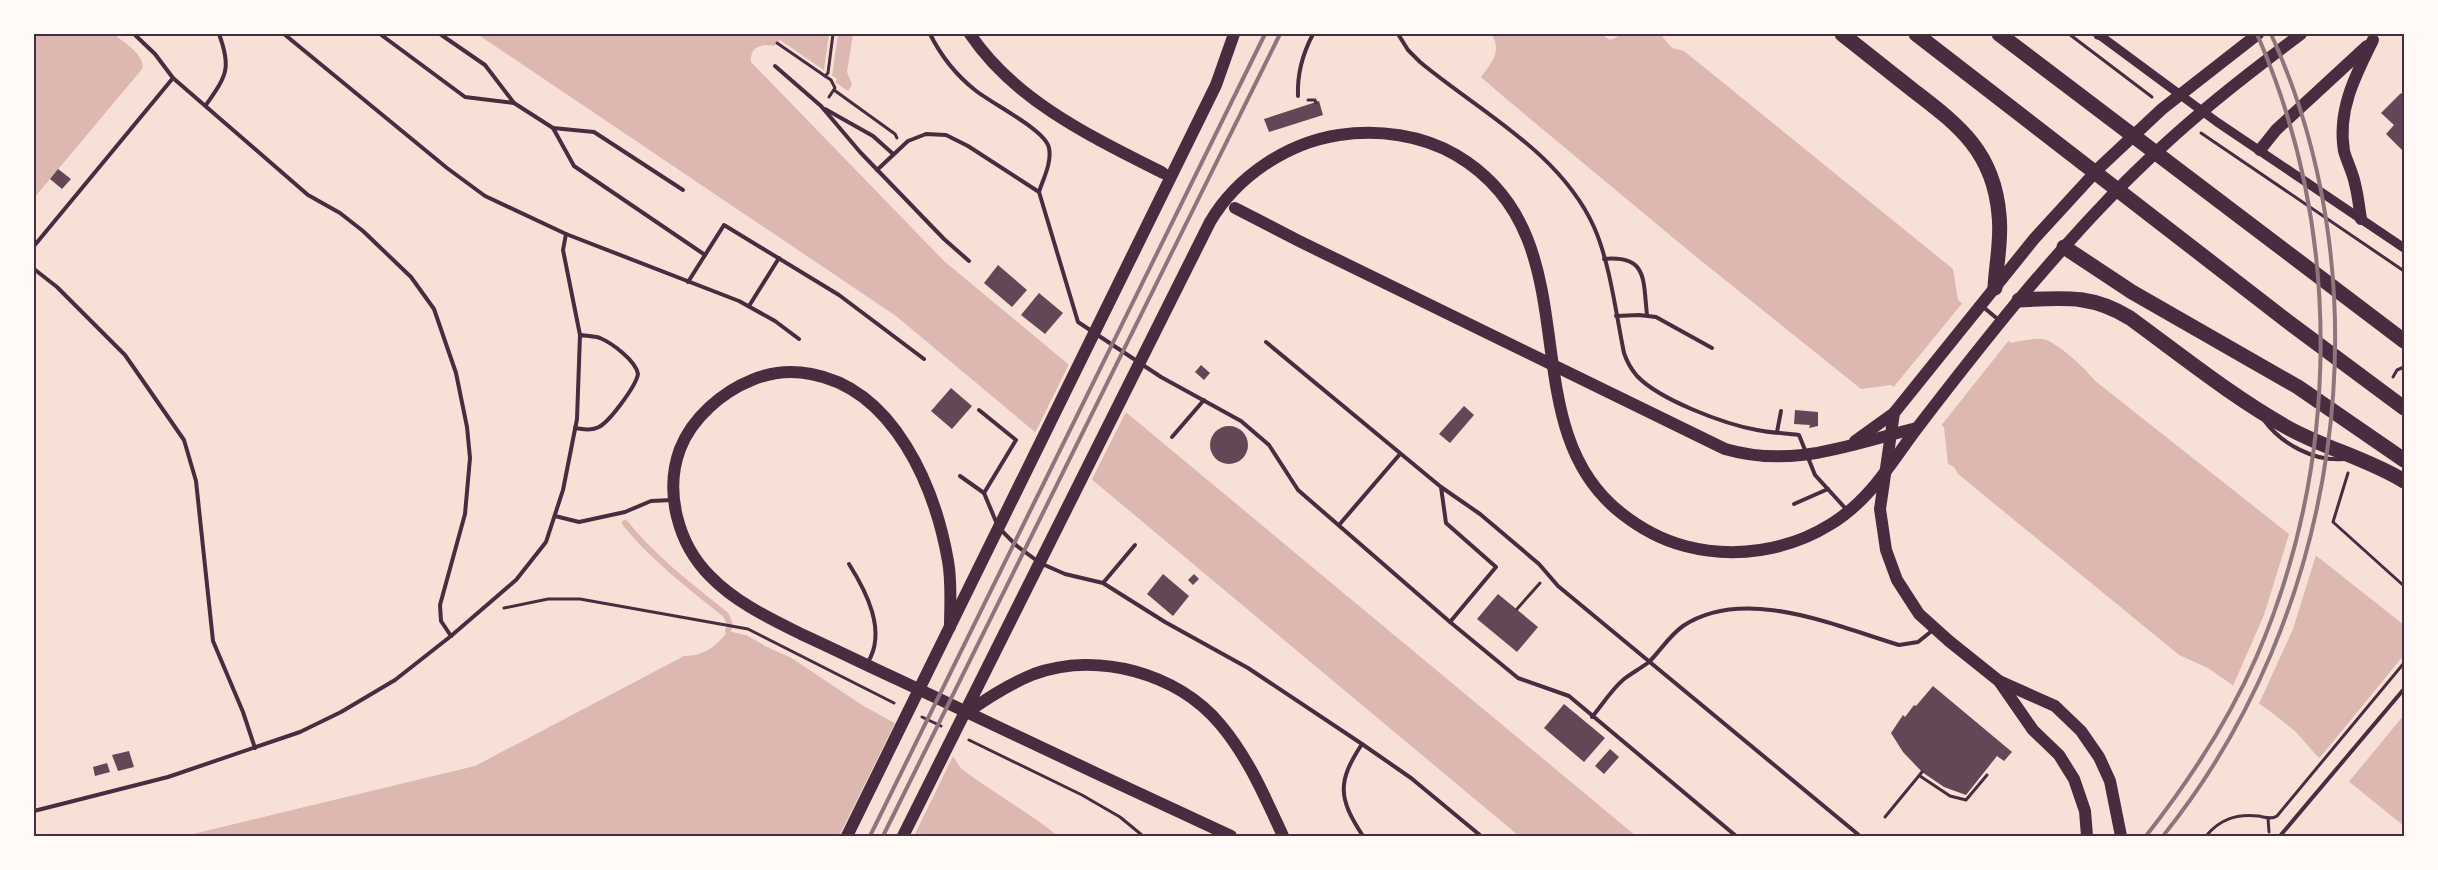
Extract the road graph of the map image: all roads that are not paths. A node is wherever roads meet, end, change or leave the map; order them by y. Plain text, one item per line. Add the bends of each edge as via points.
1 (134, 34) edge
2 (219, 34) edge
3 (284, 34) edge
4 (380, 34) edge
5 (440, 34) edge
6 (930, 34) edge
7 (970, 34) edge
8 (1234, 34) edge
9 (1314, 34) edge
10 (1398, 34) edge
11 (1842, 34) edge
12 (1916, 34) edge
13 (1999, 34) edge
14 (2099, 34) edge
15 (2258, 34) edge
16 (2301, 34) edge
17 (2376, 37) edge
18 (775, 66) dead end
19 (173, 78) junction
20 (1298, 96) dead end
21 (514, 103) junction
22 (206, 106) junction
23 (821, 106) junction
24 (553, 128) junction
25 (2260, 150) junction
26 (892, 154) junction
27 (877, 170) junction
28 (1163, 173) dead end
29 (683, 190) dead end
30 (1038, 192) junction
31 (1235, 208) dead end
32 (2361, 219) junction
33 (566, 234) junction
34 (34, 246) edge
35 (2064, 247) junction
36 (2404, 248) edge
37 (705, 255) junction
38 (779, 258) junction
39 (1604, 259) junction
40 (969, 261) dead end
41 (34, 269) edge
42 (688, 282) junction
43 (1995, 288) junction
44 (2019, 300) junction
45 (749, 306) junction
46 (1978, 308) junction
47 (1647, 315) junction
48 (1616, 316) junction
49 (2000, 324) junction
50 (580, 335) junction
51 (798, 339) dead end
52 (2404, 341) edge
53 (1266, 342) dead end
54 (1712, 348) dead end
55 (924, 359) dead end
56 (1204, 400) junction
57 (2404, 408) edge
58 (979, 410) dead end
59 (1781, 411) dead end
60 (1894, 413) junction
61 (575, 428) junction
62 (1917, 428) junction
63 (1777, 432) junction
64 (1890, 435) junction
65 (1172, 437) dead end
66 (1852, 444) junction
67 (1400, 454) junction
68 (1808, 456) junction
69 (2404, 460) edge
70 (960, 476) dead end
71 (1883, 478) junction
72 (2404, 481) edge
73 (1441, 487) junction
74 (1828, 489) junction
75 (984, 493) junction
76 (674, 500) junction
77 (1794, 504) dead end
78 (1848, 511) junction
79 (555, 516) junction
80 (1339, 525) junction
81 (1135, 544) dead end
82 (849, 564) dead end
83 (1103, 583) junction
84 (1450, 622) junction
85 (950, 627) junction
86 (1934, 628) junction
87 (451, 636) junction
88 (1649, 662) junction
89 (866, 665) junction
90 (2000, 682) junction
91 (2404, 688) edge
92 (963, 715) junction
93 (1592, 717) junction
94 (1362, 744) junction
95 (255, 748) junction
96 (34, 811) edge
97 (847, 836) edge
98 (903, 836) edge
99 (1231, 836) edge
100 (1283, 836) edge
101 (1364, 836) edge
102 (1482, 836) edge
103 (1736, 836) edge
104 (1860, 836) edge
105 (2088, 836) edge
106 (2121, 836) edge
107 (2280, 836) edge

1 - 19 lane via 156,54
2 - 22 lane via 227,62 221,82
3 - 33 lane via 467,183 503,205
4 - 21 lane via 465,97
5 - 21 lane via 485,66
6 - 30 lane via 944,59 969,84 997,107 1034,128 1047,142 1050,156
7 - 28 main road via 998,70 1039,103
8 - 85 main road via 1222,72
9 - 20 lane via 1303,56
10 - 39 lane via 1420,62 1509,129 1561,177 1590,219
11 - 43 highway via 1948,116 1981,155 1993,182 2000,218
12 - 57 highway
13 - 52 highway
14 - 25 street
15 - 43 main road via 2195,81 2137,131 2061,209
16 - 35 main road via 2219,97 2147,160
17 - 25 main road via 2276,130
17 - 32 main road via 2353,82 2344,122 2344,148 2355,183
18 - 23 lane
19 - 22 lane
19 - 34 lane
21 - 24 lane
22 - 87 lane via 308,195 363,231 411,277 434,309 456,373 468,427 470,458 464,514 440,605 441,621
23 - 26 lane via 873,136
23 - 27 lane
24 - 29 lane via 594,132
24 - 37 lane via 574,166
25 - 32 street
26 - 27 lane
26 - 30 lane via 901,145 926,134 946,135
27 - 40 lane
30 - 56 lane via 1078,322 1161,377
31 - 68 main road via 1711,443 1751,456
32 - 36 street
33 - 42 lane
33 - 50 lane via 563,250
35 - 44 main road
35 - 69 highway via 2132,292 2298,387
37 - 38 lane via 724,225
37 - 42 lane
38 - 45 lane
38 - 55 lane via 861,311
39 - 47 lane via 1622,258 1638,266 1642,272
39 - 48 lane
41 - 95 lane via 125,355 184,440 196,481 213,641 244,712
42 - 45 lane
43 - 46 main road
44 - 49 main road
44 - 72 highway via 2066,297 2108,306 2130,318 2256,408 2302,435
45 - 51 lane
46 - 49 lane
46 - 60 main road
47 - 48 lane
47 - 54 lane via 1665,320
48 - 63 lane via 1627,362 1645,383 1712,417
49 - 62 main road
50 - 61 lane
50 - 61 lane via 606,342 633,363 638,374 634,385 604,423 593,429
53 - 67 lane
56 - 65 lane
56 - 80 lane via 1241,421 1269,445 1298,490
58 - 75 lane via 1016,440
59 - 63 lane
60 - 64 main road
60 - 66 main road
61 - 79 lane
62 - 64 main road
62 - 71 main road
63 - 68 lane via 1799,435
64 - 66 main road
64 - 71 main road
66 - 68 main road
67 - 73 lane
67 - 80 lane
68 - 74 lane via 1815,475
70 - 75 lane
71 - 78 main road
71 - 86 main road via 1881,520 1891,565 1912,604
73 - 84 lane via 1446,523 1496,567
73 - 88 lane via 1480,514 1539,564 1558,586
74 - 77 lane
74 - 78 lane
75 - 83 lane via 997,525 1028,555 1065,574
76 - 79 lane via 651,501 624,512 579,522
76 - 85 main road via 674,478 681,447 694,424 737,387 766,375 793,372 840,382 873,404 904,445 926,486 949,563
76 - 89 main road via 679,523 692,553 710,577 771,619
78 - 92 main road via 1809,536 1756,551 1717,552 1664,539 1618,511 1590,482 1569,440 1556,384 1543,286 1528,236 1501,195 1479,171 1450,151 1415,139 1378,133 1342,135 1304,145 1270,162 1241,182 1215,214
79 - 87 lane via 546,542 529,566 505,591
80 - 84 lane
81 - 83 lane
82 - 89 lane via 871,607 875,630 873,650
83 - 94 lane via 1248,668
84 - 93 lane via 1518,678 1569,696
85 - 97 main road
86 - 88 lane via 1918,642 1899,645 1777,610 1748,608 1702,617 1683,626
86 - 90 main road
87 - 95 lane via 395,680 341,712 300,732
88 - 93 lane via 1622,680
88 - 104 lane
89 - 99 main road
90 - 105 main road via 2033,730 2059,755 2074,779 2085,812
90 - 106 main road via 2055,706 2081,731 2110,781
91 - 107 lane
92 - 98 main road
92 - 100 main road via 1014,683 1035,674 1072,666 1109,666 1138,672 1190,697 1219,722 1248,765
93 - 103 lane
94 - 101 lane via 1343,782 1348,808
94 - 102 lane via 1411,778
95 - 96 lane via 168,777

